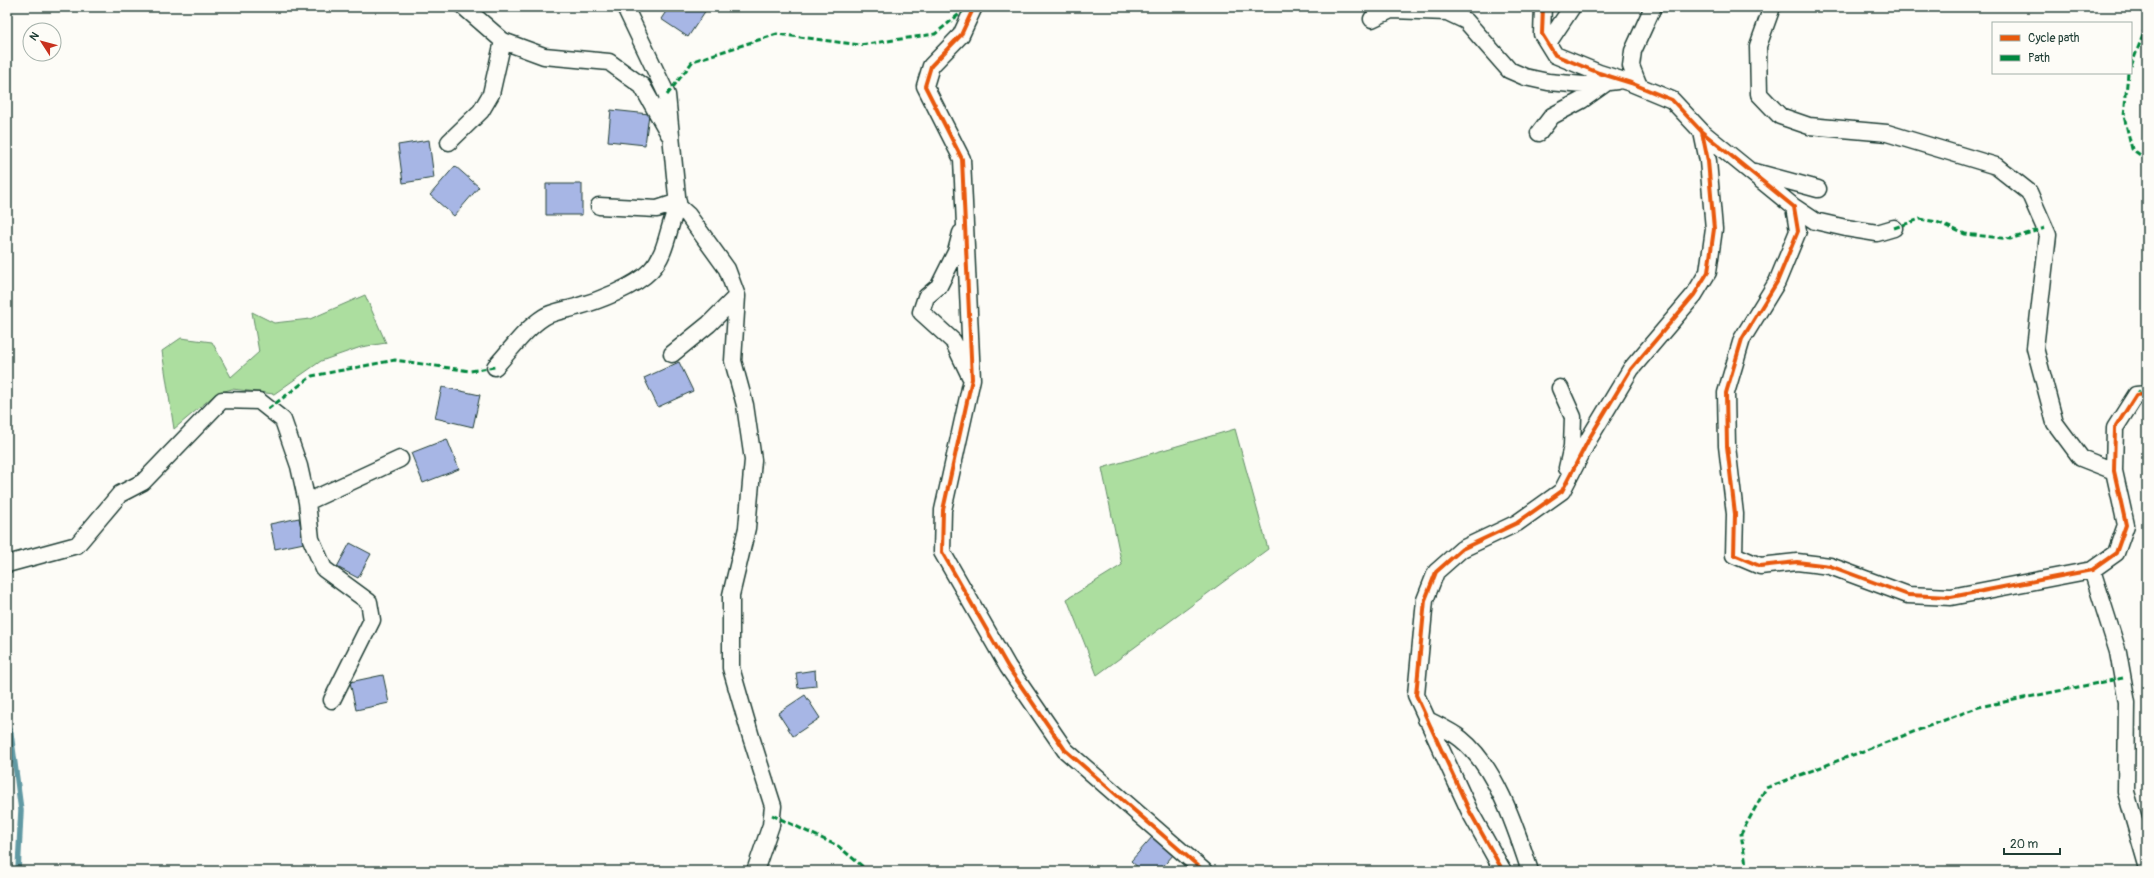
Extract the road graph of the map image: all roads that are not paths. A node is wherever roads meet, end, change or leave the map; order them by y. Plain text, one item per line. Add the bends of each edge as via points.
1 (464, 7) edge
2 (625, 7) edge
3 (974, 7) edge
4 (1543, 7) edge
5 (1572, 7) edge
6 (1653, 7) edge
7 (1772, 7) edge
8 (1372, 19) dead end
9 (503, 41) junction
10 (1548, 43) junction
11 (1615, 81) junction
12 (1640, 86) junction
13 (1702, 132) junction
14 (1539, 133) dead end
15 (449, 142) dead end
16 (673, 142) junction
17 (1747, 170) junction
18 (1818, 189) dead end
19 (678, 204) junction
20 (599, 206) dead end
21 (1794, 207) junction
22 (965, 218) junction
23 (1894, 228) dead end
24 (737, 296) junction
25 (672, 354) dead end
26 (495, 367) dead end
27 (972, 379) junction
28 (1560, 388) dead end
29 (2147, 394) edge
30 (400, 459) dead end
31 (2114, 471) junction
32 (1562, 491) junction
33 (307, 502) junction
34 (7, 564) edge
35 (2092, 570) junction
36 (332, 700) dead end
37 (1426, 719) junction
38 (2147, 865) edge
39 (756, 871) edge
40 (1204, 871) edge
41 (1503, 871) edge
42 (1530, 871) edge

1 - 9 street
2 - 16 street via 667,95
3 - 22 street via 961,35 931,66 925,86 962,159
4 - 10 street via 1542,34
5 - 10 street
6 - 12 street via 1633,51 1631,66
7 - 31 street via 1758,46 1759,94 1780,116 1809,126 1887,133 1996,166 2029,192 2048,235 2035,348 2055,423 2081,458
8 - 11 street via 1391,10 1446,12 1466,21 1509,70 1525,77 1584,85
9 - 15 street via 491,94 481,111
9 - 16 street via 544,56 609,62 642,86
10 - 11 street via 1556,55
11 - 12 street
11 - 14 street via 1552,116
12 - 13 street via 1672,100
13 - 17 street
13 - 32 street via 1708,161 1714,229 1708,272 1694,295 1631,369 1590,437
16 - 19 street
17 - 18 street
17 - 21 street
19 - 20 street via 657,210
19 - 24 street via 727,269
19 - 26 street via 665,247 651,270 624,289 590,303 544,316
21 - 23 street via 1815,221 1846,228 1877,233
21 - 35 street via 1798,231 1777,282 1742,339 1726,393 1727,446 1735,514 1734,556 1760,566 1797,562 1830,566 1908,595 1951,597
22 - 27 street
22 - 27 street via 956,252 939,286 926,297 921,312 953,342
24 - 25 street via 709,324
24 - 39 street via 733,361 745,405 753,460 747,528 731,595 731,668 773,806
27 - 40 street via 943,510 942,552 1008,667 1064,750
28 - 32 street via 1574,417 1572,446
29 - 31 street via 2136,395 2115,428
30 - 33 street
31 - 35 street via 2126,525 2116,554
32 - 37 street via 1517,523 1462,548 1436,572 1425,600 1416,695
33 - 34 street via 299,466 283,420 259,401 222,400 143,482 120,494 77,545
33 - 36 street via 311,539 324,568 369,602 372,620
35 - 38 street via 2118,652 2127,703 2126,792
37 - 41 street via 1470,812
37 - 42 street via 1461,739 1481,761 1497,788

